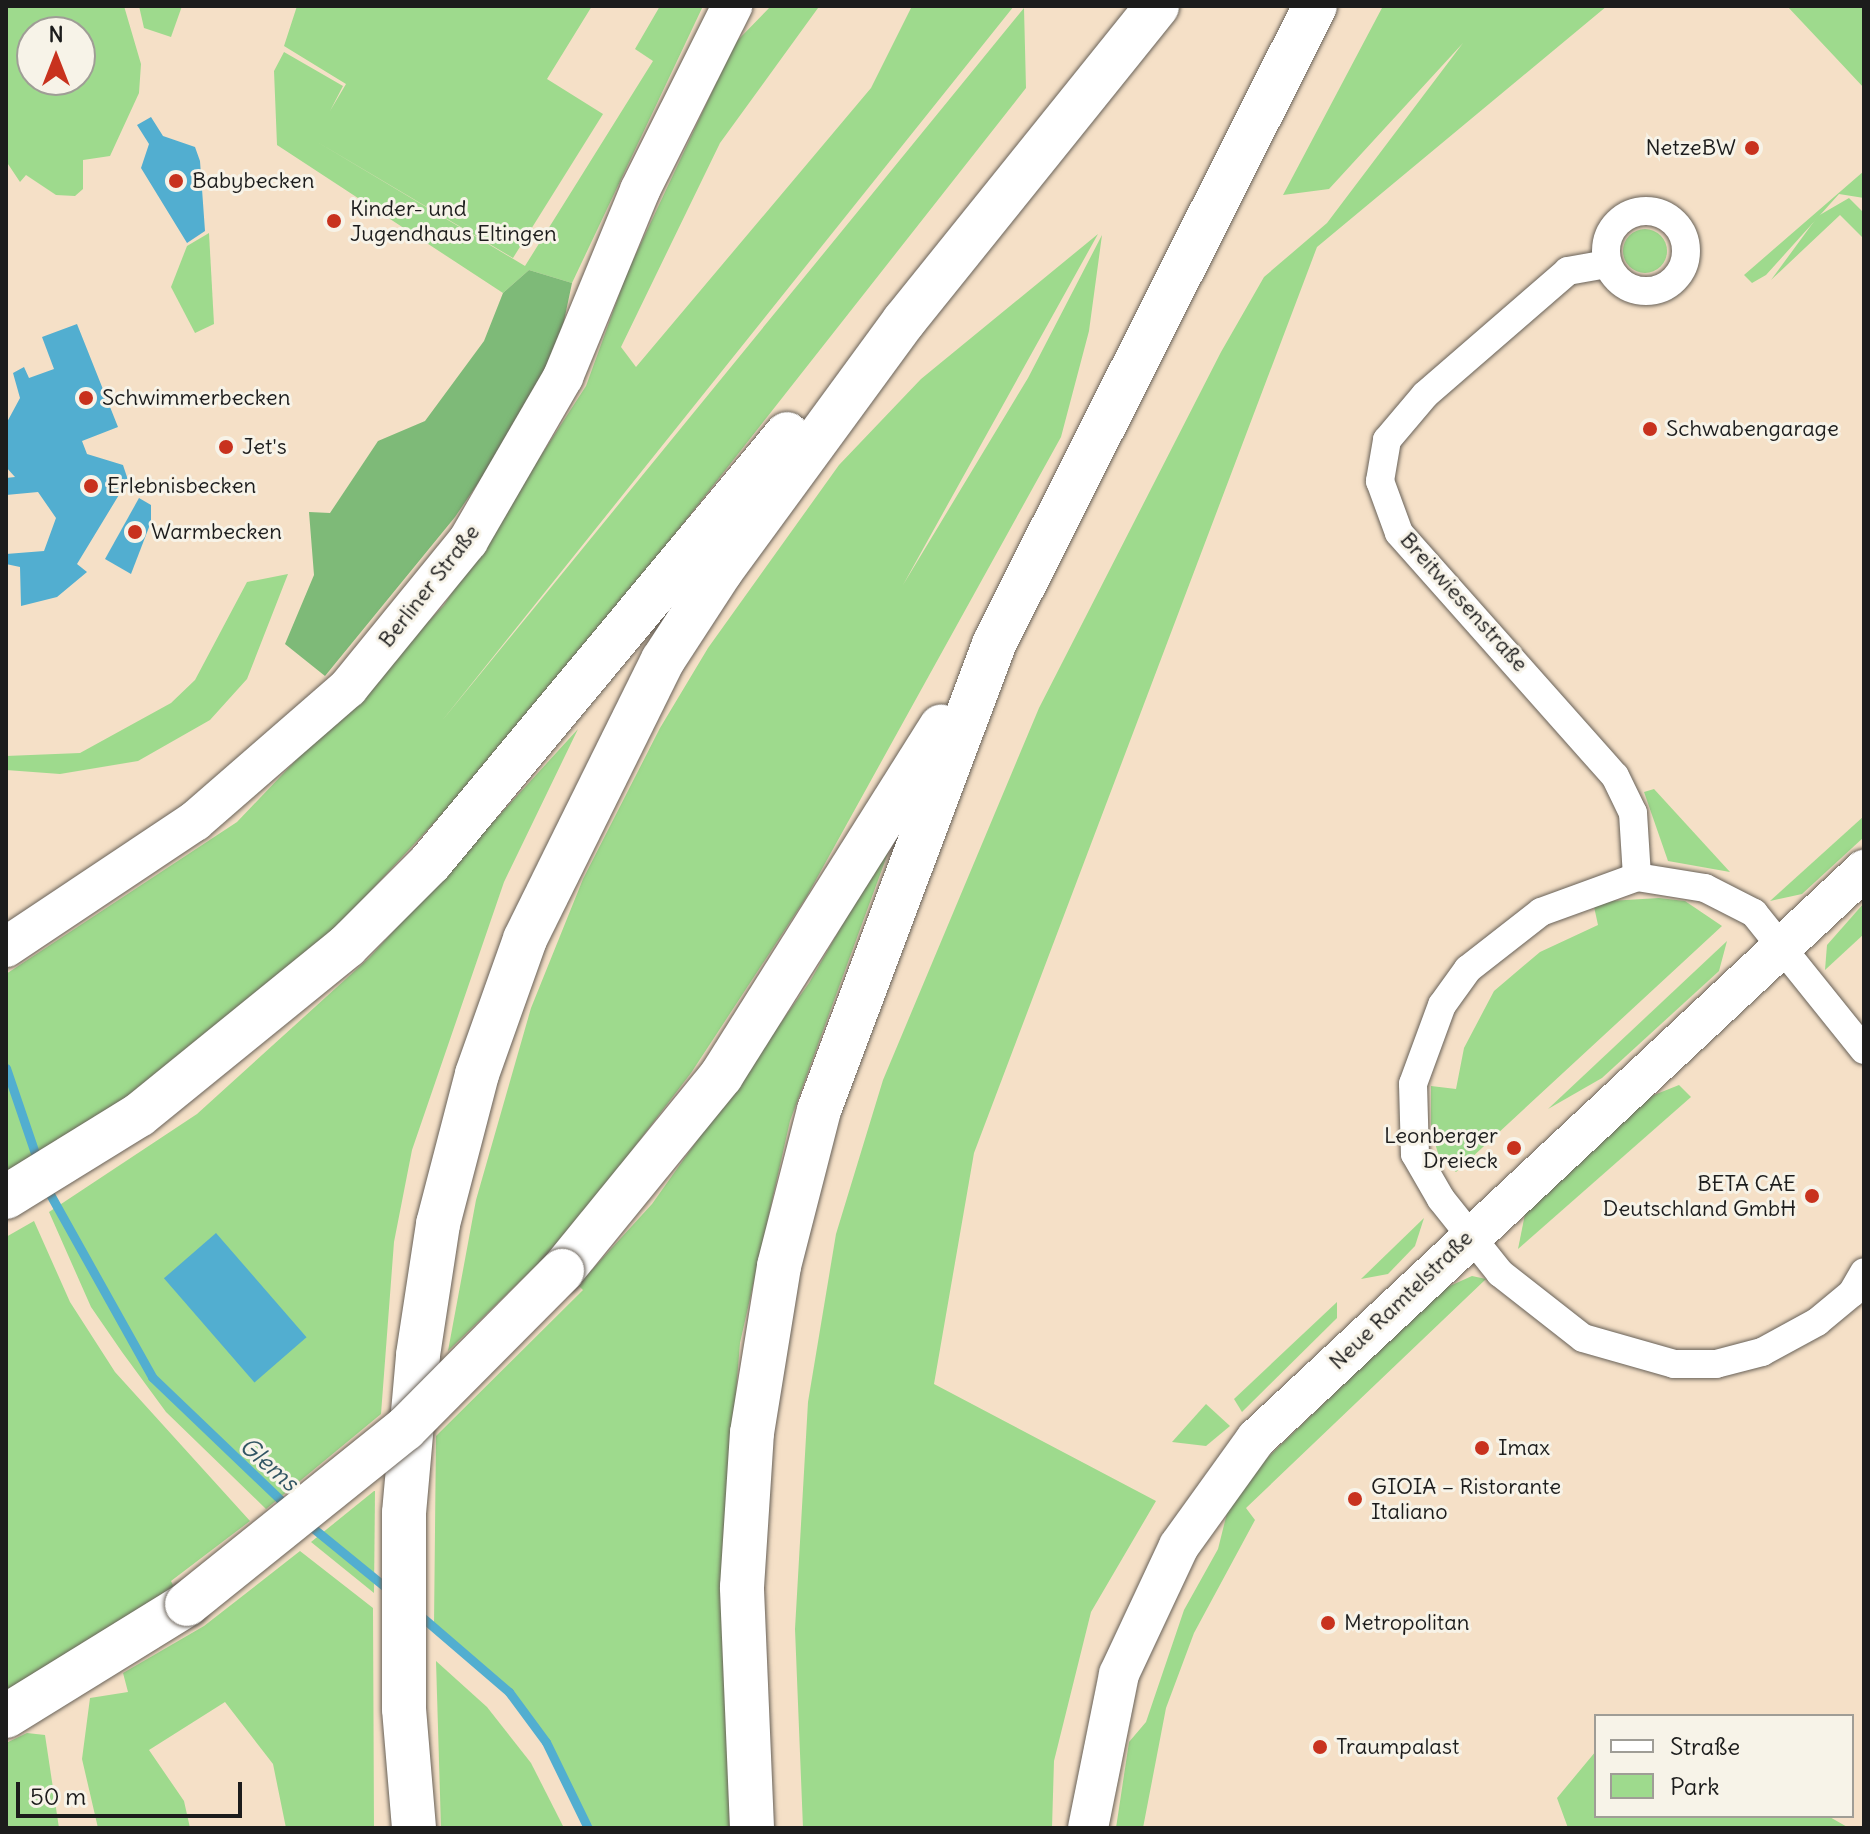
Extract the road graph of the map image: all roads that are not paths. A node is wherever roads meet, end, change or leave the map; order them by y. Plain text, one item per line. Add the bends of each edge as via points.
1 (732, 6) edge
2 (1157, 6) edge
3 (1315, 6) edge
4 (1607, 264) dead end
5 (904, 321) junction
6 (994, 644) junction
7 (1864, 870) edge
8 (1637, 877) junction
9 (13, 943) edge
10 (1783, 944) junction
11 (1864, 1050) edge
12 (6, 1197) edge
13 (1469, 1236) junction
14 (1864, 1272) edge
15 (6, 1716) edge
16 (414, 1828) edge
17 (752, 1828) edge
18 (1088, 1828) edge

1 - 9 main road, Berliner Straße via 640,190 563,377 468,541 348,688 195,821
2 - 5 highway
3 - 6 highway
4 - 8 street, Breitwiesenstraße via 1568,271 1425,395 1387,440 1380,481 1399,533 1615,776 1633,813
5 - 12 highway via 777,443 430,863 262,1022 139,1115
5 - 16 highway via 663,660 531,924 477,1074 438,1224 404,1513 404,1709
6 - 15 highway, bridge via 760,1020 658,1160 562,1271 405,1429 187,1604
6 - 17 highway via 855,1002 779,1266 752,1433 742,1587
7 - 10 main road, Neue Ramtelstraße
8 - 10 street via 1705,888 1754,913
8 - 13 street via 1541,912 1468,969 1442,1005 1413,1084 1415,1154
10 - 11 street
10 - 13 main road, Neue Ramtelstraße
13 - 14 street via 1500,1273 1583,1338 1674,1364 1762,1352 1817,1322
13 - 18 main road, Neue Ramtelstraße via 1256,1439 1179,1546 1119,1674

